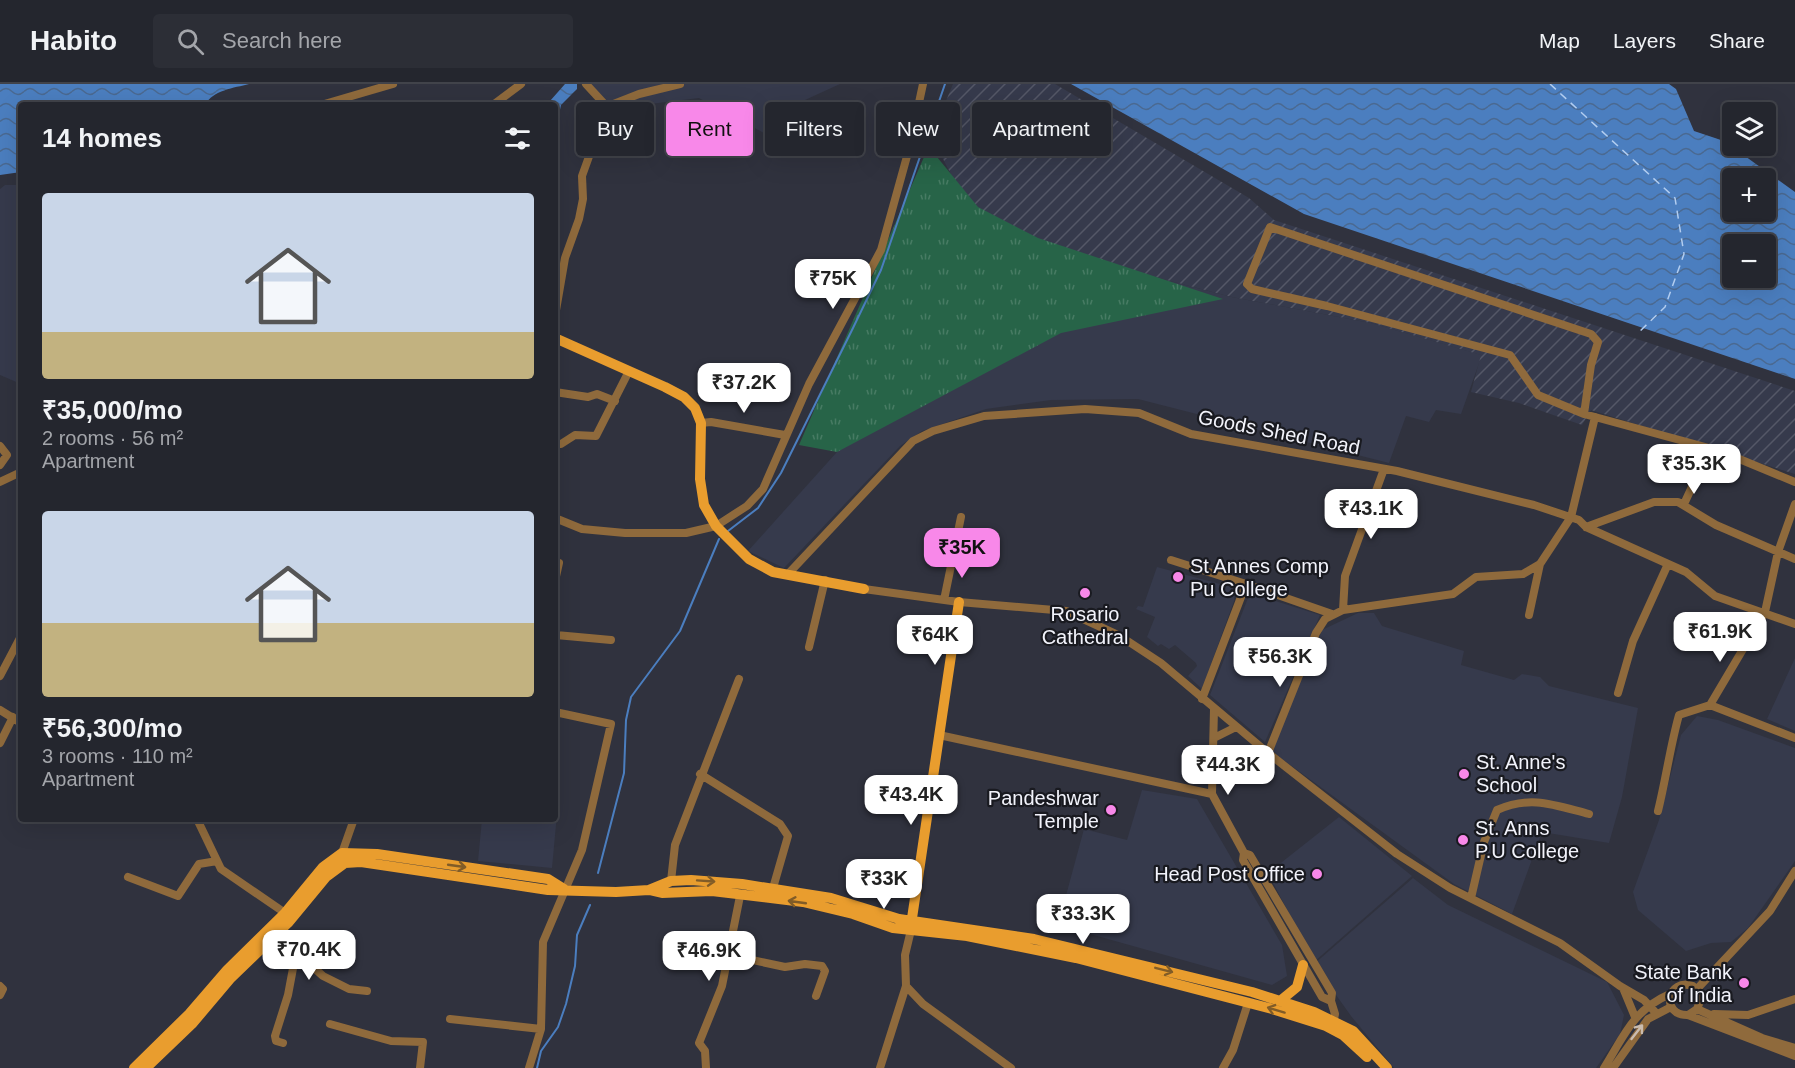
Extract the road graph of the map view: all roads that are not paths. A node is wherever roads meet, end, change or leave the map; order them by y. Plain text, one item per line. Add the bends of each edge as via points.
1 (393, 84) edge
2 (521, 84) edge
3 (586, 84) edge
4 (680, 84) edge
5 (923, 84) edge
6 (331, 102) edge
7 (497, 102) edge
8 (603, 102) edge
9 (619, 102) edge
10 (589, 156) edge
11 (558, 299) edge
12 (558, 339) edge
13 (629, 371) junction
14 (558, 393) edge
15 (615, 401) junction
16 (1584, 414) junction
17 (1595, 417) junction
18 (701, 423) junction
19 (785, 435) junction
20 (558, 444) edge
21 (0, 446) edge
22 (1710, 448) junction
23 (0, 465) edge
24 (1384, 469) junction
25 (18, 473) edge
26 (2, 479) edge
27 (1795, 482) edge
28 (1684, 504) junction
29 (1795, 504) edge
30 (962, 517) dead end
31 (1571, 517) junction
32 (558, 519) edge
33 (716, 526) junction
34 (1586, 527) junction
35 (1778, 552) junction
36 (1795, 559) edge
37 (1171, 560) dead end
38 (559, 563) dead end
39 (1540, 564) junction
40 (1668, 564) junction
41 (558, 568) edge
42 (789, 573) junction
43 (825, 580) junction
44 (1246, 584) junction
45 (864, 589) joint
46 (944, 600) junction
47 (959, 602) junction
48 (1343, 610) junction
49 (1765, 612) junction
50 (1332, 614) junction
51 (1529, 615) dead end
52 (1795, 624) edge
53 (558, 635) edge
54 (611, 640) dead end
55 (18, 642) edge
56 (809, 647) dead end
57 (0, 676) edge
58 (739, 679) dead end
59 (1618, 693) dead end
60 (1202, 699) junction
61 (1710, 705) junction
62 (1214, 709) junction
63 (0, 710) edge
64 (558, 713) edge
65 (17, 720) edge
66 (1236, 727) junction
67 (939, 735) junction
68 (1214, 738) junction
69 (1795, 738) edge
70 (0, 743) edge
71 (1268, 753) junction
72 (700, 774) junction
73 (1212, 794) junction
74 (1658, 811) dead end
75 (1589, 814) dead end
76 (198, 822) edge
77 (353, 822) edge
78 (1244, 853) junction
79 (343, 858) junction
80 (218, 861) junction
81 (1795, 871) edge
82 (128, 877) dead end
83 (671, 881) junction
84 (742, 884) junction
85 (773, 888) junction
86 (564, 889) junction
87 (649, 890) junction
88 (740, 896) junction
89 (1471, 898) junction
90 (289, 916) junction
91 (911, 925) junction
92 (958, 931) junction
93 (271, 939) junction
94 (729, 955) junction
95 (294, 963) junction
96 (1304, 965) junction
97 (0, 986) edge
98 (906, 986) junction
99 (1623, 988) junction
100 (1697, 989) junction
101 (367, 991) dead end
102 (1670, 994) junction
103 (0, 995) edge
104 (816, 996) dead end
105 (1795, 999) edge
106 (1280, 1001) junction
107 (1331, 1001) junction
108 (1248, 1003) junction
109 (1648, 1005) junction
110 (1671, 1007) junction
111 (1697, 1009) junction
112 (1656, 1013) junction
113 (1688, 1015) junction
114 (1635, 1017) junction
115 (1706, 1018) junction
116 (450, 1019) dead end
117 (330, 1024) dead end
118 (1334, 1025) junction
119 (541, 1029) junction
120 (283, 1043) dead end
121 (1795, 1048) edge
122 (1795, 1056) edge
123 (134, 1068) edge
124 (146, 1068) edge
125 (420, 1068) edge
126 (529, 1068) edge
127 (706, 1068) edge
128 (880, 1068) edge
129 (1011, 1068) edge
130 (1223, 1068) edge
131 (1378, 1068) edge
132 (1387, 1068) edge
133 (1604, 1068) edge
134 (1613, 1068) edge

1 - 6 street
2 - 7 street
3 - 8 street
4 - 9 street
5 - 19 street via 881,249
10 - 11 street via 582,176 579,219 565,258
12 - 13 main road
13 - 15 street
13 - 18 main road via 684,398 695,408
14 - 15 street via 588,398 597,393
15 - 20 street via 596,436 575,435
16 - 16 street via 1598,342 1591,334 1270,227 1247,284 1252,289 1510,355 1538,395
16 - 17 street
17 - 22 street
17 - 31 street
18 - 19 street
18 - 33 main road via 700,479 704,505
19 - 33 street via 763,489 747,506
21 - 23 street via 6,455
22 - 27 street
22 - 28 street
24 - 31 street, Goods Shed Road
24 - 42 street, Goods Shed Road via 1191,434 1139,413 1085,409 984,416 913,441
24 - 48 street via 1345,576
25 - 26 street
28 - 34 street via 1654,502
28 - 35 street via 1716,525
29 - 35 street
30 - 46 street
31 - 34 street, Goods Shed Road
31 - 39 street
32 - 33 street via 582,530 625,533 686,533
33 - 42 main road via 749,559 773,572
34 - 40 street, Goods Shed Road
35 - 36 street
35 - 49 street
37 - 44 street
38 - 41 street
39 - 48 street via 1523,574 1476,577 1453,594
39 - 51 street
40 - 49 street, Goods Shed Road via 1686,572 1714,596
40 - 59 street via 1634,641
42 - 43 main road
43 - 45 main road
43 - 56 street
44 - 50 street
44 - 60 street
45 - 46 street
46 - 47 street
47 - 60 street via 1066,610 1120,636 1161,663
47 - 67 main road
48 - 50 street
49 - 52 street, Goods Shed Road
49 - 61 street
50 - 71 street via 1316,633
53 - 54 street
55 - 57 street
58 - 72 street
60 - 62 street
61 - 69 street
61 - 74 street via 1679,715
62 - 66 street
62 - 68 street
63 - 65 street
64 - 86 street via 611,724 582,850
65 - 70 street
66 - 68 street
66 - 71 street
67 - 73 street
67 - 91 main road
68 - 73 street
71 - 89 street via 1397,854
72 - 83 street via 675,845
72 - 85 street via 780,824 788,836
73 - 78 street
75 - 89 street via 1544,802 1515,802 1497,810 1484,842
76 - 80 street
77 - 79 street
78 - 96 street via 1243,860
78 - 107 street via 1250,855 1332,993
79 - 86 main road via 377,854 548,879
79 - 90 main road via 323,867
80 - 82 street via 199,864 178,896
80 - 90 street via 221,869
81 - 100 street via 1770,912
83 -> 84 main road
83 - 87 main road
84 - 85 main road
84 - 88 main road
85 - 91 main road via 831,898
86 - 87 main road via 599,893
86 - 119 street via 543,942
87 - 88 main road via 696,890
91 -> 88 main road via 893,928 829,908
88 - 94 street
89 - 99 street via 1560,943
90 - 93 main road
90 - 123 main road via 227,970
91 - 92 main road
91 - 98 street via 905,955
92 -> 106 main road via 1034,939
92 - 108 main road
93 - 95 street via 281,955
93 - 124 main road
94 - 104 street via 785,967 822,966 825,971
94 - 127 street via 722,986 699,1043 705,1051
95 - 101 street via 313,967 349,989
95 - 120 street via 275,1036 276,1041
96 - 106 main road via 1297,987
96 - 107 street via 1322,997
97 - 103 street
98 - 128 street
98 - 129 street via 922,1004
99 - 109 street
99 - 114 street
100 - 102 street via 1682,984
100 - 111 street via 1701,999
102 - 109 street
102 - 110 street
105 - 115 street via 1748,1015
106 - 118 main road
107 - 118 street
118 -> 108 main road
108 - 130 street
109 - 112 street
109 - 114 street
110 - 112 street
110 - 113 street via 1678,1014
111 - 113 street
111 - 115 street
134 -> 112 street
113 - 115 street
114 - 133 street
115 - 121 street
115 - 122 street
116 - 119 street
117 - 125 street via 391,1041 423,1042
118 - 131 main road
118 - 132 main road via 1353,1031
119 - 126 street

